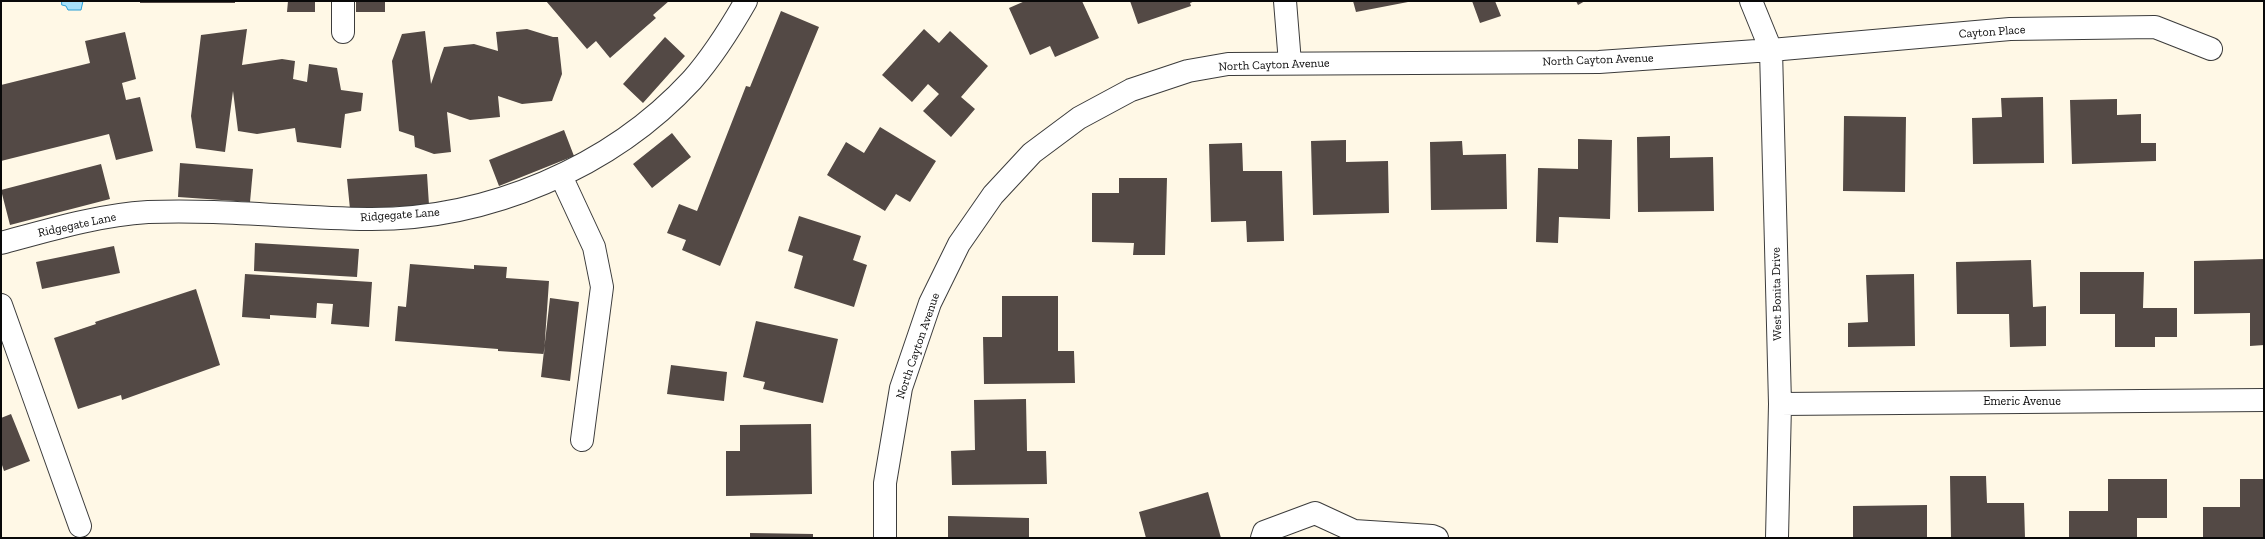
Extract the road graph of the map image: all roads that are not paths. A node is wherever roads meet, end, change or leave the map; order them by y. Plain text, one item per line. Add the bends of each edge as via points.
1 (343, 1) edge
2 (746, 1) edge
3 (1285, 1) edge
4 (1751, 1) edge
5 (343, 32) dead end
6 (2211, 49) dead end
7 (1770, 50) junction
8 (1290, 63) junction
9 (561, 176) junction
10 (1, 243) edge
11 (1, 305) edge
12 (2264, 400) edge
13 (1780, 404) junction
14 (582, 440) dead end
15 (80, 526) dead end
16 (1353, 535) edge
17 (885, 538) edge
18 (1262, 538) edge
19 (1438, 538) edge
20 (1777, 538) edge

1 - 5 street
2 - 9 street, Ridgegate Lane via 720,44 692,80 660,110 603,153
3 - 8 street
4 - 7 street, West Bonita Drive
6 - 7 street, Cayton Place via 2155,27 2010,29
7 - 8 street, North Cayton Avenue via 1599,62
7 - 13 street, West Bonita Drive
8 - 17 street, North Cayton Avenue via 1228,64 1188,71 1131,90 1078,118 1032,153 993,195 959,244 930,303 901,388 885,482
9 - 10 street, Ridgegate Lane via 487,204 426,216 369,219 210,211 145,212 78,223
9 - 14 street via 594,247 602,287
11 - 15 street
12 - 13 street, Emeric Avenue
13 - 20 street, West Bonita Drive
16 - 18 street via 1315,513 1264,532
16 - 19 street

